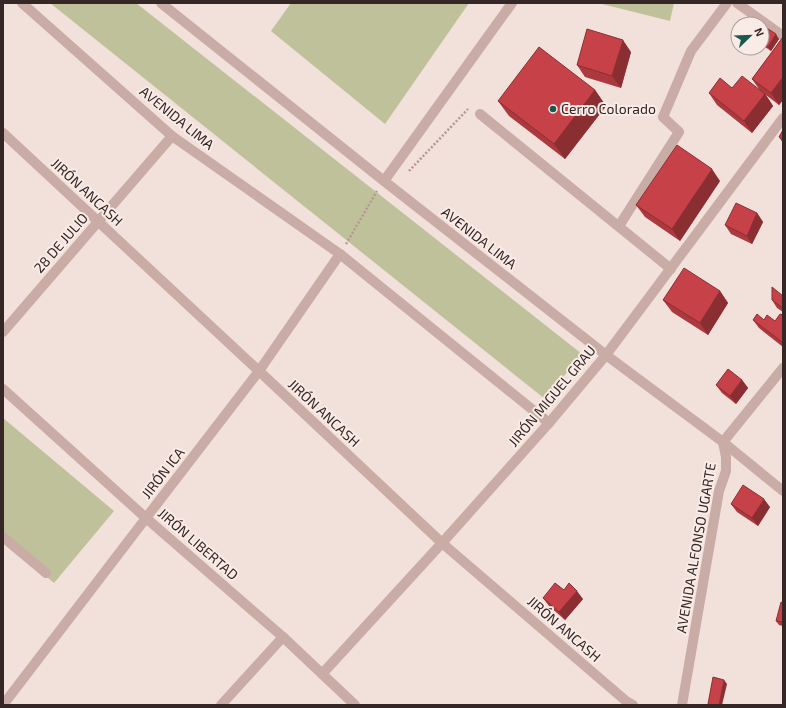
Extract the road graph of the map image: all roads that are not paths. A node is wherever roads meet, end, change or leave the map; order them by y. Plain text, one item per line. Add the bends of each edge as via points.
1 (22, 3) edge
2 (161, 3) edge
3 (512, 3) edge
4 (727, 3) edge
5 (737, 3) edge
6 (783, 36) edge
7 (480, 114) road end
8 (783, 118) edge
9 (3, 133) edge
10 (172, 136) junction
11 (384, 181) junction
12 (98, 222) junction
13 (619, 226) junction
14 (340, 254) junction
15 (671, 268) junction
16 (3, 332) edge
17 (606, 355) junction
18 (783, 368) edge
19 (259, 371) junction
20 (3, 389) edge
21 (549, 423) junction
22 (723, 442) junction
23 (783, 491) edge
24 (146, 518) junction
25 (3, 537) edge
26 (442, 543) junction
27 (46, 573) dead end
28 (283, 637) junction
29 (322, 674) junction
30 (3, 705) edge
31 (221, 705) edge
32 (355, 705) edge
33 (632, 705) edge
34 (682, 705) edge

1 - 10 street, AVENIDA LIMA
2 - 11 street, AVENIDA LIMA
3 - 11 street
4 - 13 street via 691,51 663,117 679,132
5 - 6 street
7 - 13 street
8 - 15 street, JIRÓN MIGUEL GRAU
9 - 12 street, JIRÓN ANCASH
10 - 12 street, 28 DE JULIO
10 - 14 street, AVENIDA LIMA
11 - 17 street, AVENIDA LIMA
12 - 16 street, 28 DE JULIO
12 - 19 street, JIRÓN ANCASH
13 - 15 street
14 - 19 street, JIRÓN ICA
14 - 21 street, AVENIDA LIMA
15 - 17 street, JIRÓN MIGUEL GRAU
17 - 21 street, JIRÓN MIGUEL GRAU
17 - 22 street, AVENIDA LIMA
18 - 22 street
19 - 24 street, JIRÓN ICA
19 - 26 street, JIRÓN ANCASH
20 - 24 street, JIRÓN LIBERTAD
21 - 26 street, JIRÓN MIGUEL GRAU
22 - 23 street, AVENIDA LIMA
22 - 34 street, AVENIDA ALFONSO UGARTE via 726,471 719,491
24 - 28 street, JIRÓN LIBERTAD
24 - 30 street, JIRÓN ICA
25 - 27 street
26 - 29 street, JIRÓN MIGUEL GRAU
26 - 33 street, JIRÓN ANCASH
28 - 29 street, JIRÓN LIBERTAD
28 - 31 street
29 - 32 street, JIRÓN LIBERTAD

